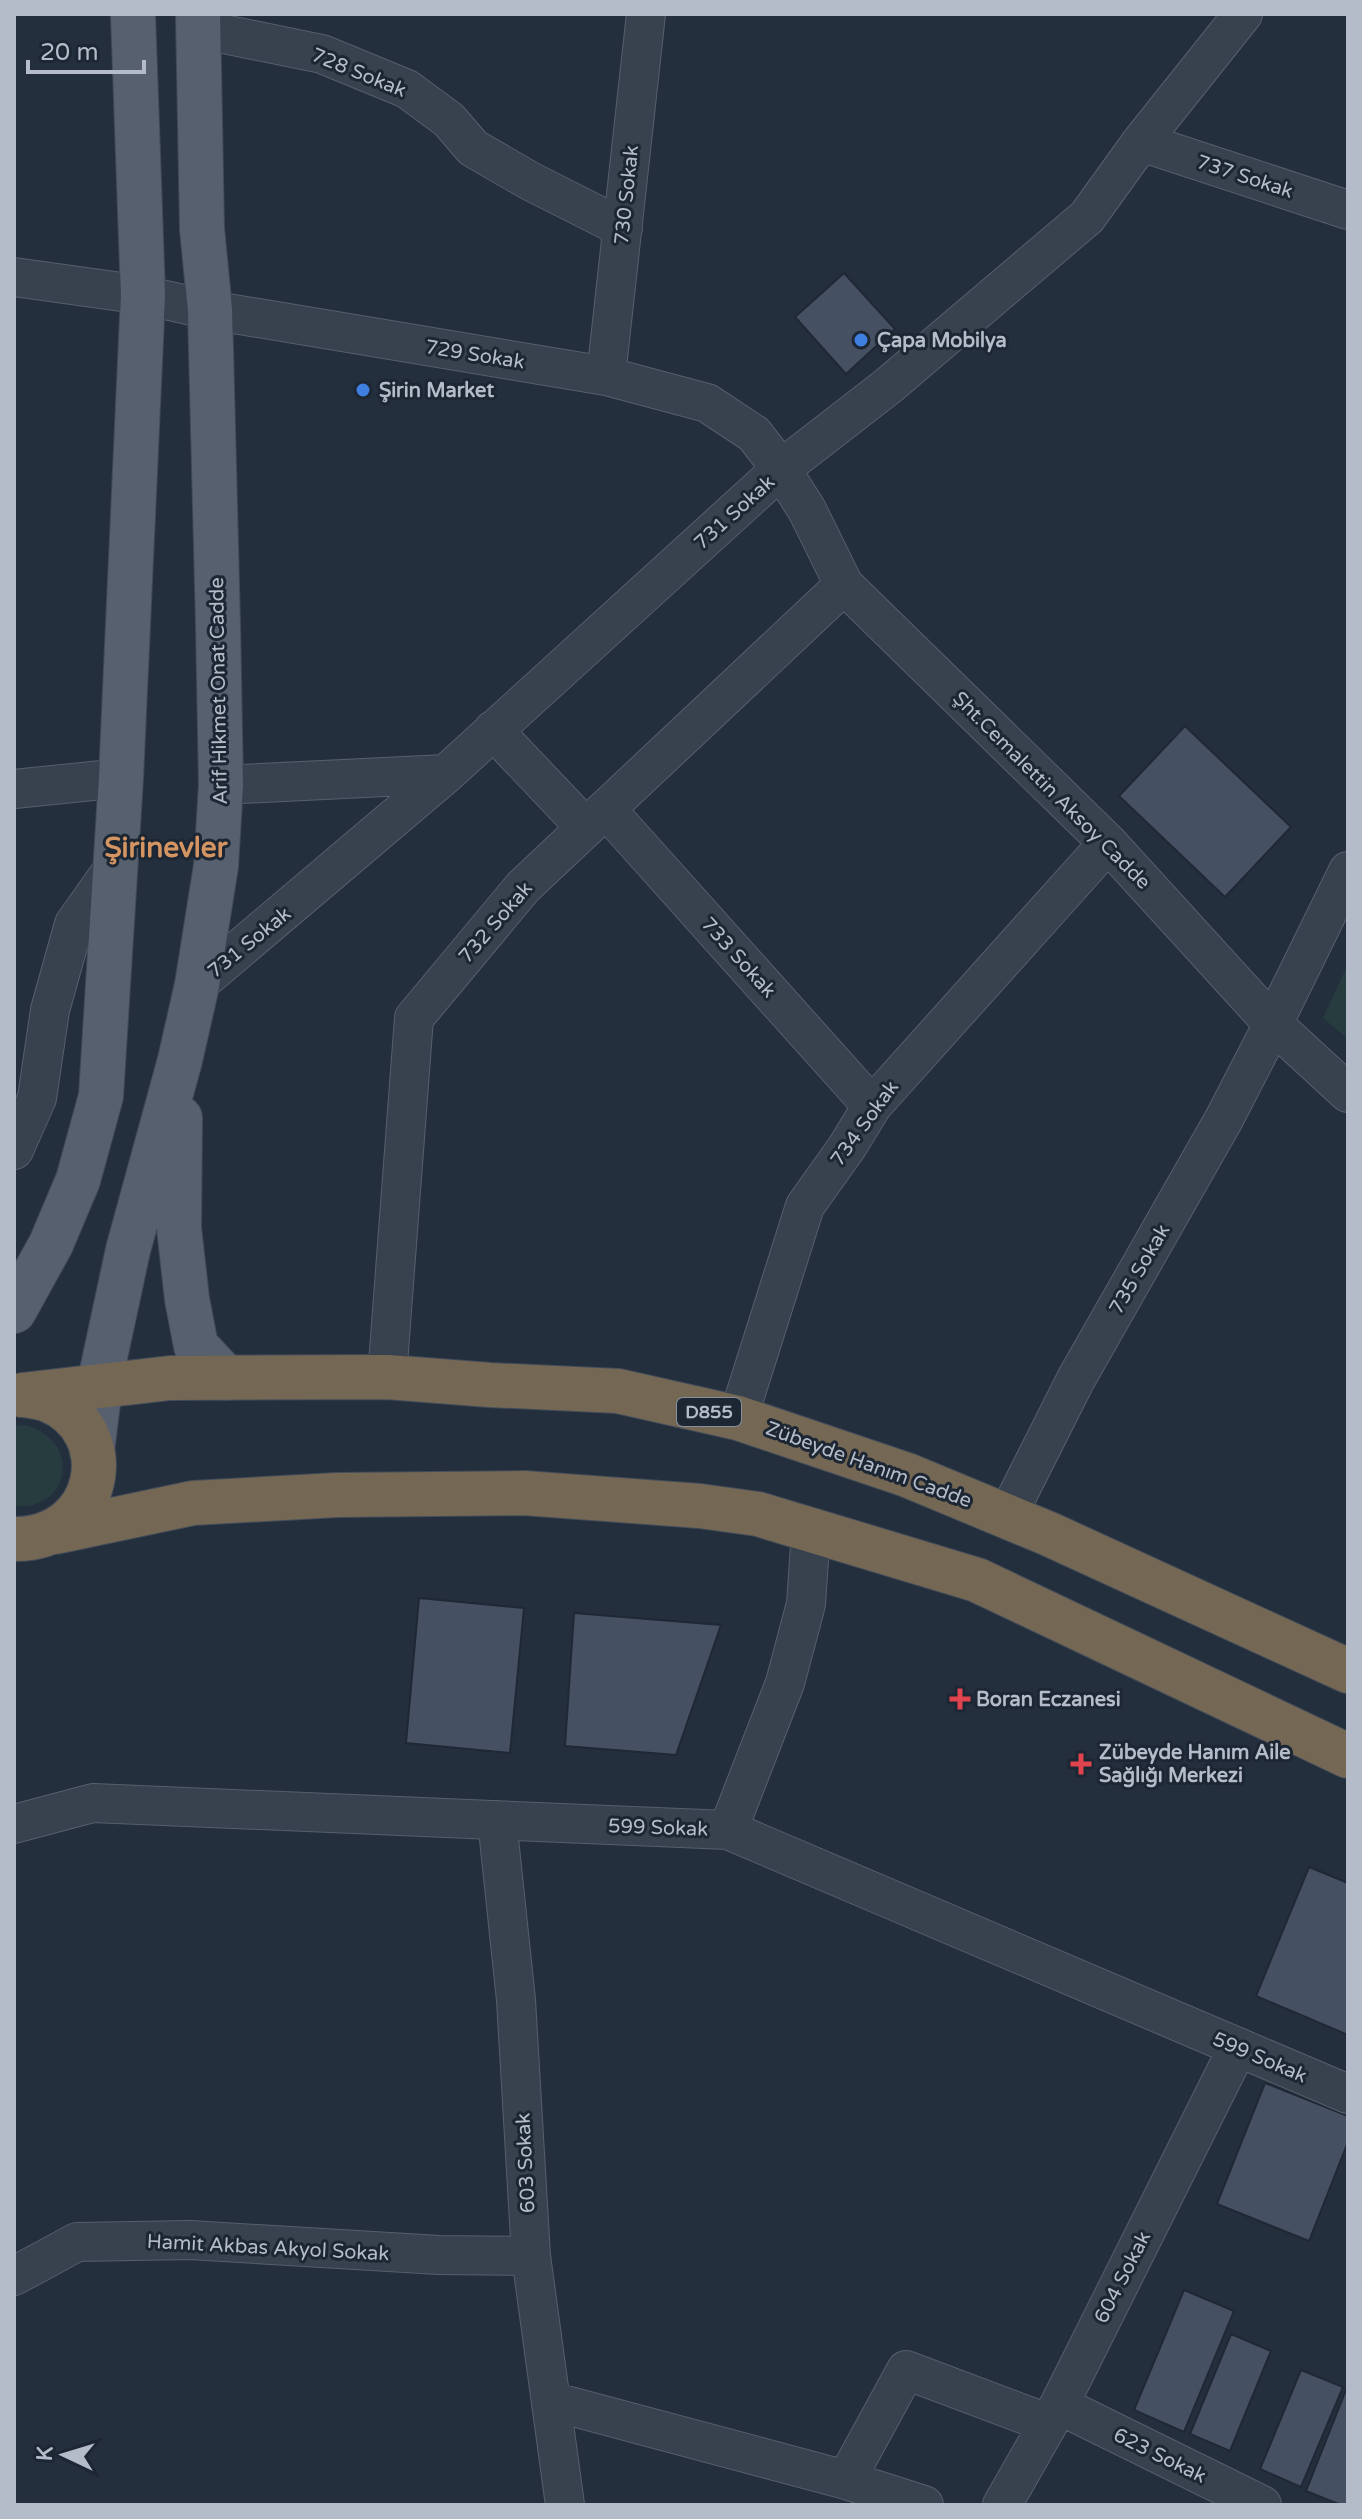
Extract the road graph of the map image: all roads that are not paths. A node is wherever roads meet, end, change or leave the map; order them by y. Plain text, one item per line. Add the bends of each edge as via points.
1 (133, 14) edge
2 (646, 14) edge
3 (1243, 14) edge
4 (198, 22) edge
5 (1141, 142) junction
6 (1348, 210) edge
7 (623, 228) junction
8 (14, 277) edge
9 (143, 295) junction
10 (210, 310) junction
11 (606, 376) junction
12 (781, 469) junction
13 (844, 585) junction
14 (493, 730) junction
15 (446, 774) junction
16 (121, 778) junction
17 (221, 785) junction
18 (14, 789) edge
19 (596, 818) junction
20 (1108, 843) junction
21 (115, 866) junction
22 (1348, 871) edge
23 (197, 985) junction
24 (1273, 1024) junction
25 (180, 1060) junction
26 (1348, 1093) edge
27 (872, 1106) junction
28 (14, 1150) edge
29 (16, 1303) edge
30 (387, 1377) junction
31 (226, 1378) junction
32 (100, 1386) junction
33 (18, 1395) edge
34 (738, 1418) junction
35 (92, 1451) junction
36 (1007, 1516) junction
37 (811, 1531) junction
38 (35, 1536) edge
39 (1347, 1669) edge
40 (1348, 1756) edge
41 (497, 1820) junction
42 (14, 1824) edge
43 (728, 1830) junction
44 (1238, 2047) junction
45 (1348, 2094) edge
46 (531, 2256) junction
47 (14, 2276) edge
48 (551, 2401) junction
49 (1053, 2414) junction
50 (846, 2480) junction
51 (565, 2505) edge
52 (924, 2505) edge
53 (1002, 2505) edge
54 (1262, 2505) edge

1 - 9 main road
2 - 7 street, 730 Sokak
3 - 5 street, 731 Sokak
4 - 7 street, 728 Sokak via 322,54 407,89 449,120 473,148
4 - 10 main road, Arif Hikmet Onat Cadde via 202,229
5 - 6 street, 737 Sokak
5 - 12 street, 731 Sokak via 1087,217
7 - 11 street, 730 Sokak
8 - 9 street, 729 Sokak
9 - 10 street, 729 Sokak
9 - 16 main road
10 - 11 street, 729 Sokak
10 - 17 main road, Arif Hikmet Onat Cadde
11 - 12 street, 729 Sokak via 707,403 754,434
12 - 13 street, Şht.Cemalettin Aksoy Cadde
12 - 14 street, 731 Sokak
13 - 19 street, 732 Sokak
13 - 20 street, Şht.Cemalettin Aksoy Cadde
14 - 15 street, 731 Sokak
14 - 19 street, 733 Sokak
15 - 17 street
15 - 23 street, 731 Sokak
16 - 18 street
16 - 21 main road
17 - 23 main road, Arif Hikmet Onat Cadde via 216,866
19 - 27 street, 733 Sokak
19 - 30 street, 732 Sokak via 523,887 414,1018
20 - 24 street, Şht.Cemalettin Aksoy Cadde
20 - 27 street, 734 Sokak
21 - 28 street via 74,924 50,1010 37,1098
21 - 29 main road via 101,1096 78,1180 51,1244
22 - 24 street, 735 Sokak
23 - 25 main road, Arif Hikmet Onat Cadde
24 - 26 street, Şht.Cemalettin Aksoy Cadde
24 - 36 street, 735 Sokak via 1076,1379
25 - 31 main road via 179,1228 187,1299 196,1346
25 - 32 main road, Arif Hikmet Onat Cadde via 128,1250
27 - 34 street, 734 Sokak via 805,1206
30 - 31 highway, Zübeyde Hanım Cadde / D855
30 - 34 highway, Zübeyde Hanım Cadde / D855 via 618,1391
31 - 32 highway, Zübeyde Hanım Cadde / D855
32 - 33 highway, Zübeyde Hanım Cadde / D855
32 - 35 main road, Arif Hikmet Onat Cadde
33 - 35 highway via 46,1399 67,1411 83,1428
34 - 36 highway, Zübeyde Hanım Cadde / D855 via 907,1475
35 - 38 highway via 94,1475 74,1518
36 - 39 highway, Zübeyde Hanım Cadde / D855
37 - 38 highway via 758,1514 700,1506 509,1493 193,1503
37 - 40 highway via 977,1580
37 - 43 street via 806,1604 785,1683
41 - 42 street, 599 Sokak via 93,1803
41 - 43 street, 599 Sokak
41 - 46 street, 603 Sokak via 516,2000
43 - 44 street, 599 Sokak
44 - 45 street, 599 Sokak
44 - 49 street, 604 Sokak
46 - 47 street, Hamit Akbas Akyol Sokak via 190,2240 77,2242
46 - 48 street, 603 Sokak
48 - 50 street
48 - 51 street, 603 Sokak
49 - 50 street, 623 Sokak via 906,2370
49 - 53 street, 604 Sokak
49 - 54 street, 623 Sokak
50 - 52 street

